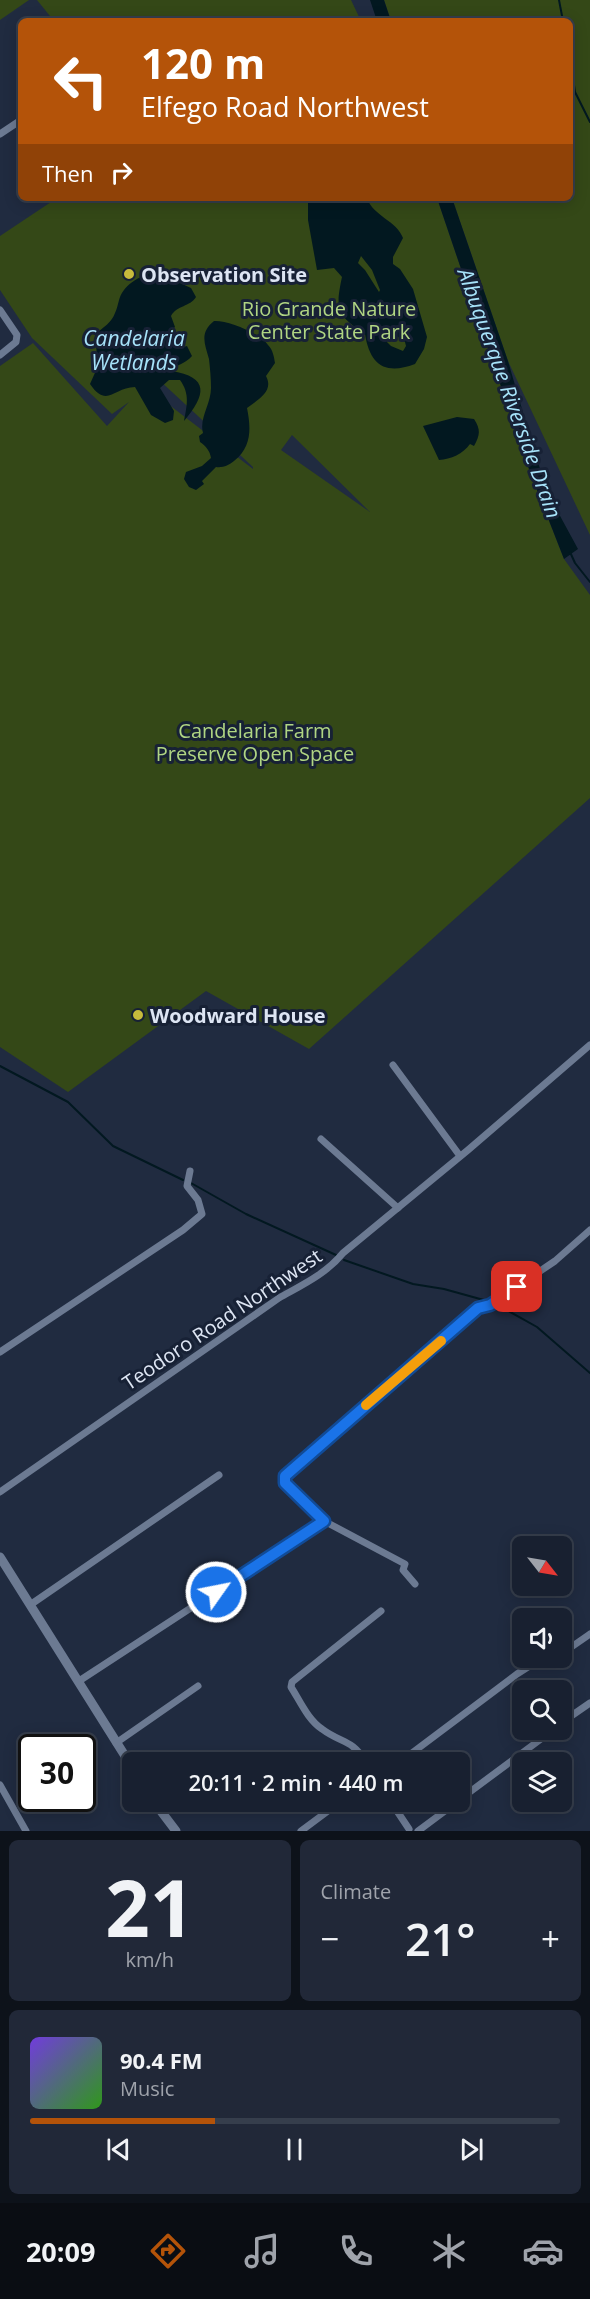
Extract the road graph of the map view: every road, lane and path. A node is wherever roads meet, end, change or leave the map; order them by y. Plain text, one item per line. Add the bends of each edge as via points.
1 (18, 122) edge
2 (0, 134) edge
3 (0, 310) edge
4 (0, 355) edge
5 (590, 1045) edge
6 (393, 1065) dead end
7 (321, 1138) dead end
8 (460, 1156) junction
9 (190, 1171) dead end
10 (398, 1208) junction
11 (590, 1230) edge
12 (0, 1352) edge
13 (219, 1475) dead end
14 (0, 1492) edge
15 (324, 1521) junction
16 (0, 1557) edge
17 (3, 1570) edge
18 (415, 1584) dead end
19 (30, 1605) junction
20 (381, 1611) dead end
21 (590, 1634) edge
22 (572, 1647) edge
23 (527, 1668) edge
24 (79, 1681) junction
25 (198, 1686) dead end
26 (590, 1703) edge
27 (572, 1715) edge
28 (540, 1740) edge
29 (116, 1743) junction
30 (122, 1752) edge
31 (360, 1752) edge
32 (413, 1752) edge
33 (0, 1785) edge
34 (470, 1792) edge
35 (162, 1812) edge
36 (327, 1812) edge
37 (398, 1812) edge
38 (443, 1812) edge
39 (408, 1828) dead end
40 (26, 1831) edge
41 (176, 1831) edge
42 (301, 1831) edge
43 (418, 1831) edge

1 - 2 street
3 - 4 street via 17,335 16,342
5 - 8 street, Teodoro Road Northwest
6 - 8 street
7 - 10 street
8 - 10 street, Teodoro Road Northwest
9 - 12 street via 189,1191 198,1200 202,1214
10 - 14 street, Teodoro Road Northwest via 308,1283 279,1298
11 - 15 street via 555,1261 490,1305 478,1308 285,1476 285,1483
13 - 19 street
15 - 18 street via 405,1564 403,1570
15 - 24 street
16 - 17 main road
17 - 19 main road
19 - 24 main road
20 - 31 street via 292,1682 291,1687 322,1729
21 - 22 street
23 - 32 street
24 - 29 main road
25 - 29 street
26 - 27 street
28 - 34 street
29 - 30 main road
33 - 40 street
35 - 41 main road
36 - 42 street
37 - 39 street
38 - 43 street

